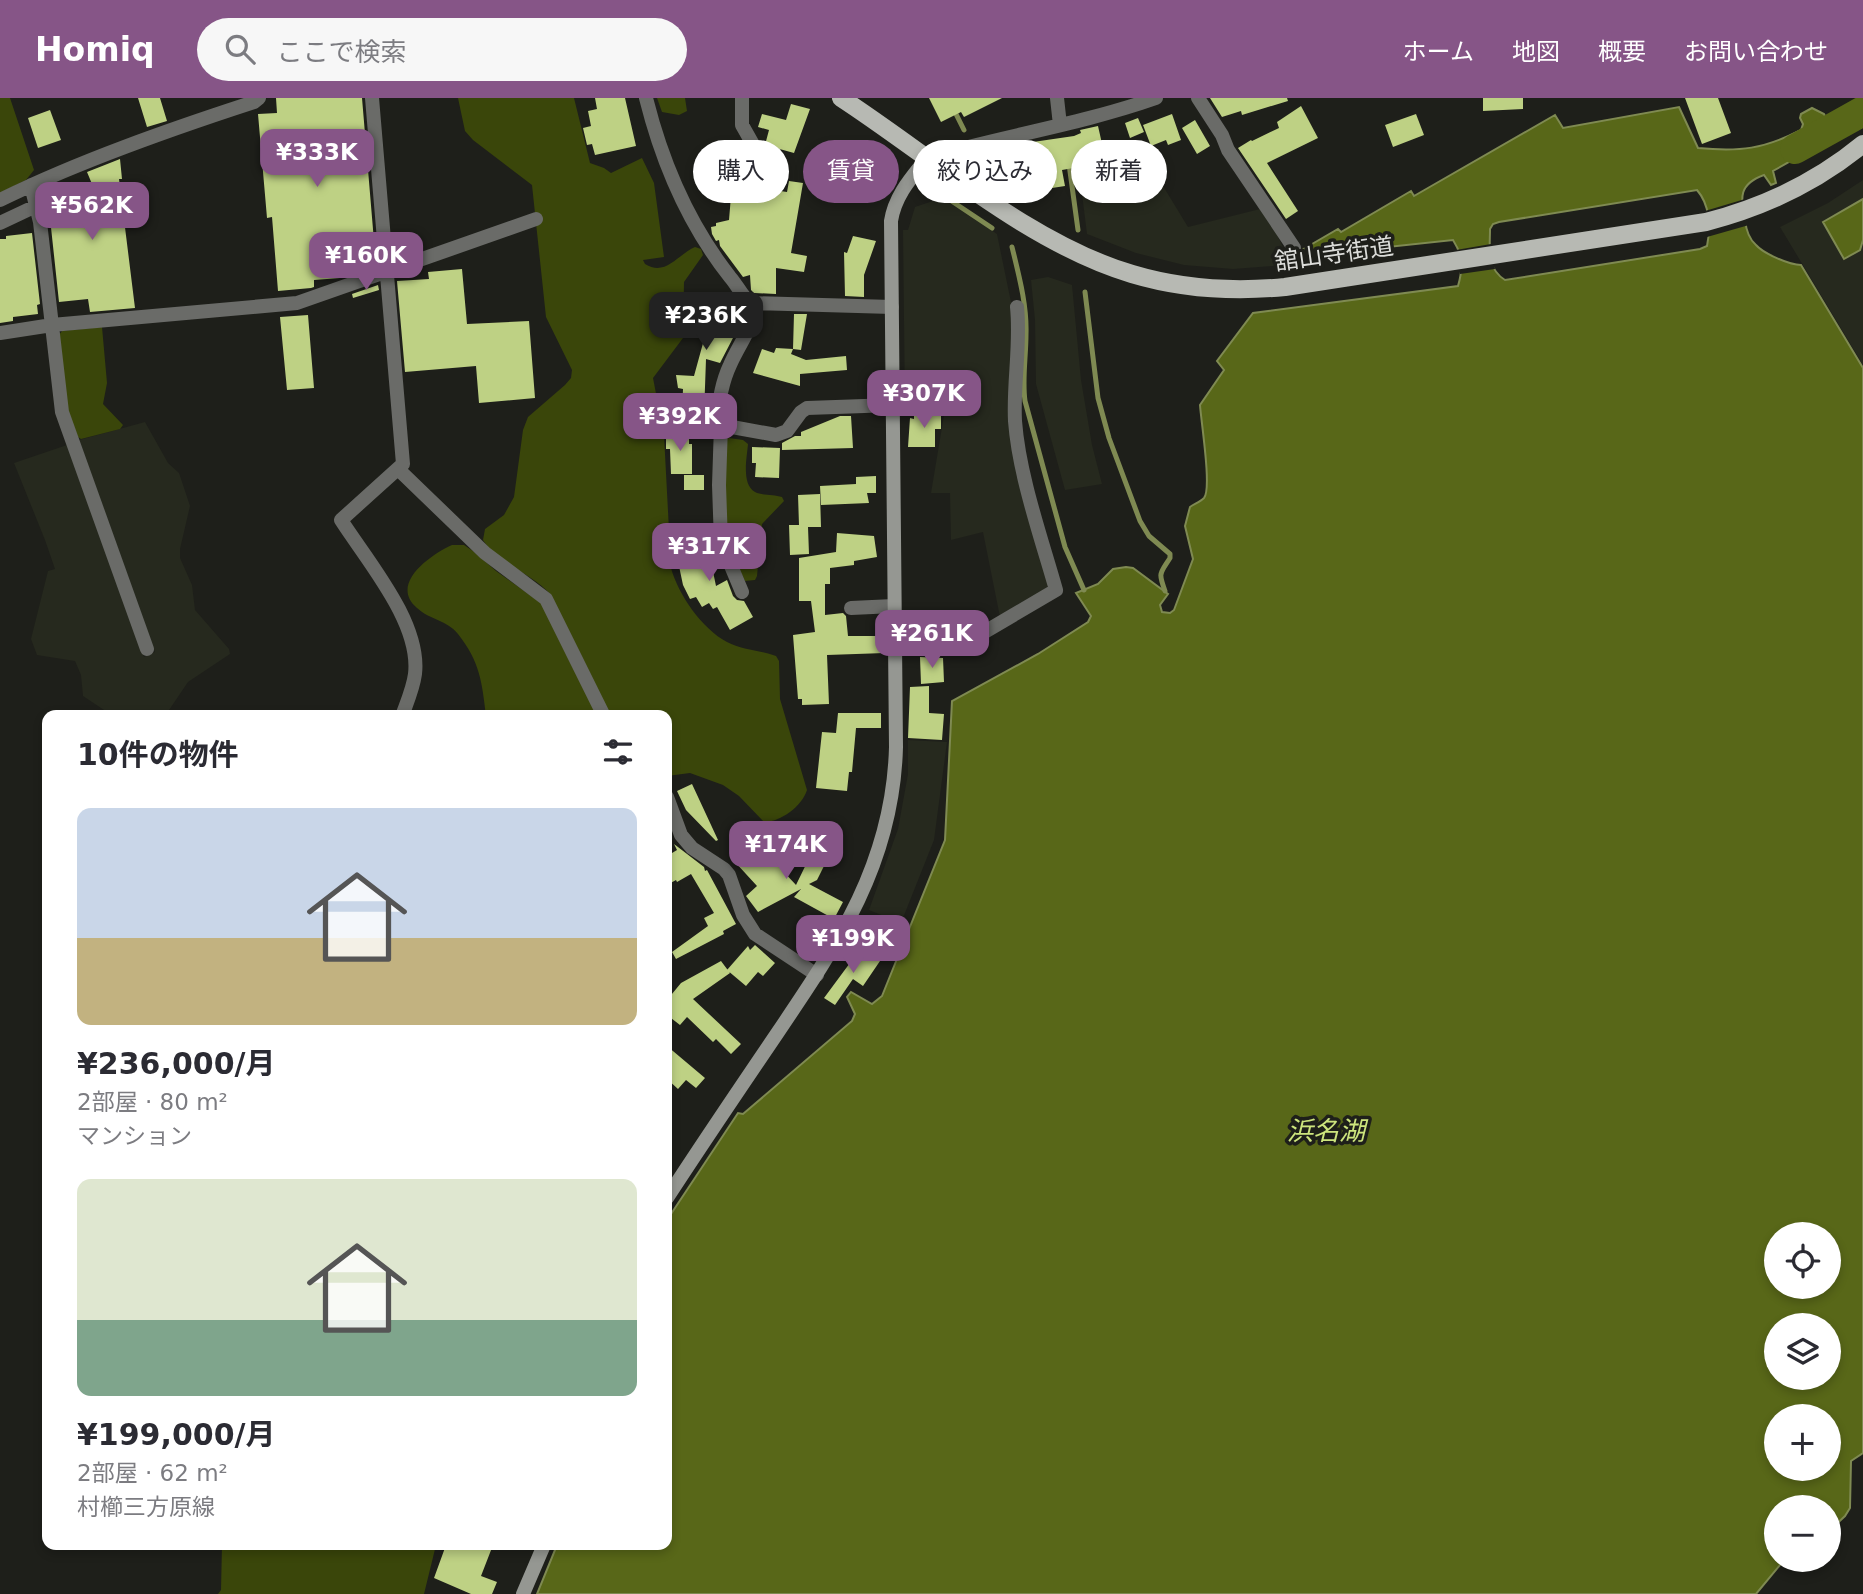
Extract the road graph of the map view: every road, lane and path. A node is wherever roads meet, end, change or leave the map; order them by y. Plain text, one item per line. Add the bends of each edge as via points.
1 (259, 98) edge
2 (372, 98) edge
3 (646, 98) edge
4 (742, 98) edge
5 (841, 98) edge
6 (1057, 98) edge
7 (1156, 98) edge
8 (1198, 98) edge
9 (1060, 125) junction
10 (750, 140) edge
11 (1000, 140) edge
12 (1863, 144) edge
13 (913, 148) edge
14 (913, 177) edge
15 (31, 185) junction
16 (0, 200) edge
17 (994, 203) edge
18 (36, 206) junction
19 (536, 219) dead end
20 (0, 223) edge
21 (1294, 248) dead end
22 (387, 272) junction
23 (755, 304) junction
24 (892, 307) junction
25 (1017, 307) dead end
26 (52, 325) junction
27 (0, 333) edge
28 (892, 405) junction
29 (719, 424) junction
30 (671, 425) dead end
31 (398, 469) junction
32 (742, 592) dead end
33 (894, 606) junction
34 (851, 608) dead end
35 (895, 648) junction
36 (147, 649) dead end
37 (404, 710) edge
38 (601, 710) edge
39 (672, 811) edge
40 (817, 975) junction
41 (672, 1191) edge
42 (542, 1550) edge
43 (523, 1594) edge

1 - 15 street
2 - 22 street
3 - 23 street via 686,210 717,262 745,299
4 - 10 street via 742,125
5 - 13 main road, 舘山寺街道
6 - 9 street
7 - 9 street
8 - 21 street
9 - 11 street
12 - 17 main road, 舘山寺街道 via 1814,179 1749,209 1706,222 1259,289 1206,289 1129,274 1062,245
14 - 24 main road via 892,211
15 - 16 street
15 - 18 street
18 - 20 street
18 - 26 street
19 - 22 street
22 - 26 street via 297,303
22 - 31 street via 403,464
23 - 24 street
23 - 29 street via 746,337 723,381
24 - 28 main road
25 - 35 street via 1015,424 1056,590 959,647
26 - 27 street
26 - 36 street via 62,412
28 - 29 street via 807,408 787,431 776,435
28 - 33 main road
29 - 30 street
29 - 32 street via 721,542
31 - 37 street via 341,520 397,607 412,639 415,673
31 - 38 street via 485,553 546,599
33 - 34 street
33 - 35 main road
35 - 40 main road via 895,774 886,825 859,900
39 - 40 street via 681,835 692,848 729,875 755,934
40 - 41 main road
42 - 43 main road

